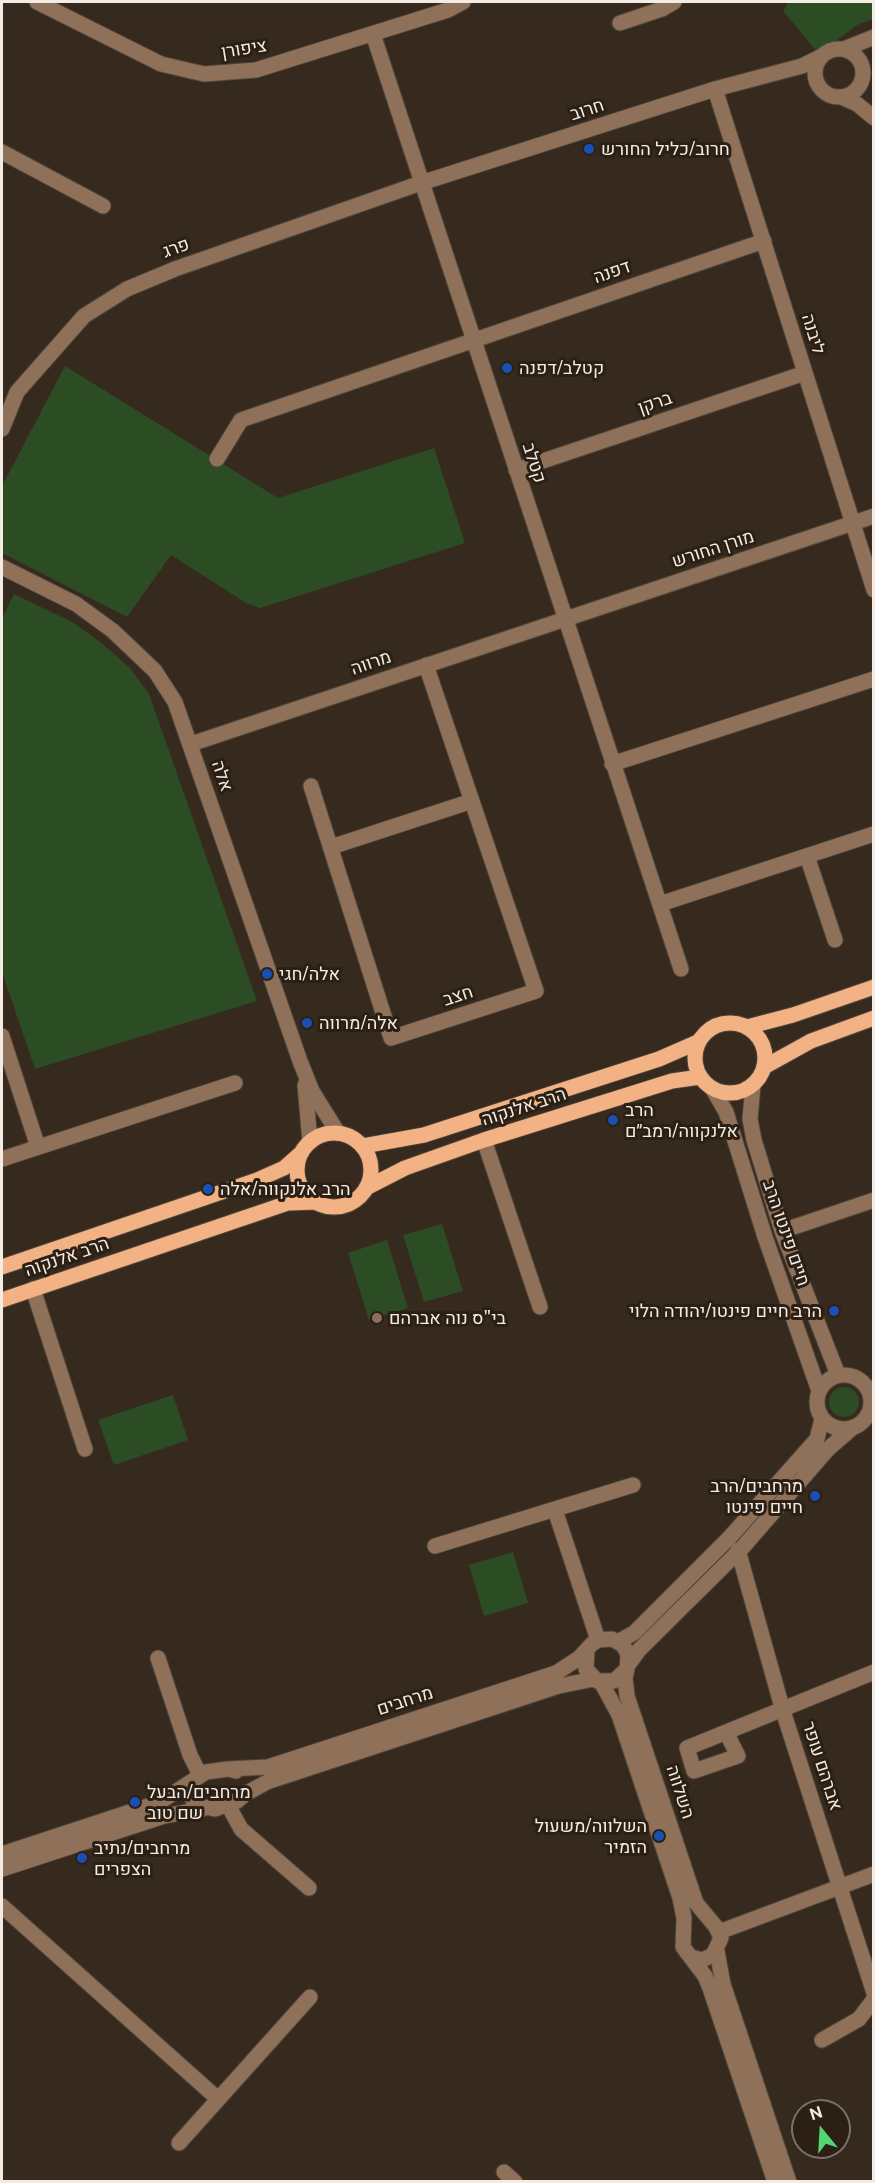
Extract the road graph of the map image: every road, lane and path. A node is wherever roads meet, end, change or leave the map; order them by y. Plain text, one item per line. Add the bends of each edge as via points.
1 (36, 2) edge
2 (464, 2) edge
3 (674, 2) edge
4 (620, 23) dead end
5 (373, 34) junction
6 (873, 37) edge
7 (873, 43) edge
8 (844, 50) junction
9 (822, 56) junction
10 (861, 64) junction
11 (764, 75) junction
12 (860, 84) junction
13 (818, 85) junction
14 (716, 89) junction
15 (841, 97) junction
16 (873, 113) edge
17 (873, 118) edge
18 (2, 152) edge
19 (421, 183) junction
20 (104, 206) dead end
21 (764, 241) junction
22 (473, 341) junction
23 (805, 373) junction
24 (2, 429) edge
25 (217, 459) dead end
26 (516, 470) junction
27 (873, 516) edge
28 (852, 523) junction
29 (6, 571) edge
30 (873, 590) edge
31 (565, 619) junction
32 (426, 665) junction
33 (873, 679) edge
34 (191, 744) junction
35 (612, 764) junction
36 (311, 786) dead end
37 (472, 801) junction
38 (873, 834) edge
39 (331, 847) junction
40 (807, 856) junction
41 (660, 904) junction
42 (835, 940) dead end
43 (681, 969) dead end
44 (873, 987) edge
45 (873, 1018) edge
46 (747, 1027) junction
47 (2, 1036) edge
48 (698, 1042) junction
49 (300, 1061) junction
50 (764, 1066) junction
51 (235, 1083) dead end
52 (706, 1083) junction
53 (753, 1085) junction
54 (338, 1133) junction
55 (484, 1140) junction
56 (363, 1146) junction
57 (38, 1147) junction
58 (306, 1147) junction
59 (2, 1159) edge
60 (366, 1188) junction
61 (873, 1200) edge
62 (318, 1202) junction
63 (782, 1231) junction
64 (2, 1267) edge
65 (33, 1289) junction
66 (2, 1300) edge
67 (540, 1307) dead end
68 (838, 1375) junction
69 (819, 1391) junction
70 (872, 1395) edge
71 (822, 1419) junction
72 (851, 1429) junction
73 (85, 1449) dead end
74 (633, 1485) dead end
75 (555, 1510) junction
76 (435, 1546) dead end
77 (738, 1550) junction
78 (619, 1641) junction
79 (593, 1645) junction
80 (158, 1658) dead end
81 (628, 1667) junction
82 (873, 1672) edge
83 (598, 1680) junction
84 (783, 1711) junction
85 (726, 1732) dead end
86 (228, 1769) junction
87 (195, 1779) junction
88 (245, 1794) junction
89 (228, 1805) junction
90 (203, 1809) junction
91 (2, 1854) edge
92 (2, 1869) edge
93 (873, 1875) edge
94 (309, 1888) dead end
95 (840, 1888) junction
96 (2, 1906) edge
97 (715, 1928) junction
98 (683, 1932) junction
99 (717, 1951) junction
100 (691, 1957) junction
101 (873, 1993) edge
102 (310, 1996) dead end
103 (873, 1999) edge
104 (822, 2040) dead end
105 (218, 2099) junction
106 (179, 2143) dead end
107 (775, 2181) edge
108 (789, 2181) edge

1 - 5 street, ציפורן via 161,64 204,75 256,70
2 - 5 street, ציפורן
3 - 4 street
5 - 19 street, קטלב
6 - 8 street
7 - 10 street
8 - 9 street via 836,49
8 - 10 street
9 - 11 street, חרוב via 802,66
9 - 13 street via 815,70
10 - 12 street
11 - 13 street, חרוב via 796,75
11 - 14 street, חרוב
12 - 15 street
12 - 16 street
13 - 15 street via 828,94
14 - 19 street, חרוב
14 - 21 street, ליבנה
15 - 17 street
18 - 20 street
19 - 22 street, קטלב
19 - 24 street, פרג via 127,289 84,316 17,392
21 - 22 street, דפנה
21 - 23 street, ליבנה
22 - 25 street, דפנה via 241,420
22 - 26 street, קטלב
23 - 26 street, ברקן
23 - 28 street, ליבנה
26 - 31 street, קטלב
27 - 28 street, מורן החורש
28 - 30 street, ליבנה
28 - 31 street, מורן החורש
29 - 34 street, אלה via 76,604 129,644 155,671 175,702
31 - 32 street, מרווה
31 - 35 street, קטלב
32 - 34 street, מרווה
32 - 37 street, חצב
33 - 35 street
34 - 49 street, אלה
35 - 41 street, קטלב
36 - 39 street, חצב
37 - 39 street
37 - 39 street, חצב via 536,992 391,1038
38 - 40 street
40 - 41 street
40 - 42 street
41 - 43 street, קטלב
44 - 46 main road
45 - 50 main road via 811,1041
46 - 48 main road via 718,1025
46 - 50 main road via 764,1047
47 - 57 street
48 - 52 main road via 695,1060
48 - 56 main road, הרב אלנקוה via 659,1059 424,1135
49 - 54 street, אלה via 312,1091
49 - 58 street, אלה via 306,1092
50 - 53 main road
51 - 57 street
52 - 53 main road via 720,1092 737,1093
52 - 55 main road, הרב אלנקוה via 672,1081
52 - 69 street, חיים פינטו הרב via 726,1112
53 - 63 street, חיים פינטו הרב via 750,1119 754,1140
54 - 56 main road
54 - 58 main road via 327,1134
55 - 60 main road, הרב אלנקוה via 405,1168
55 - 67 street
56 - 60 main road via 371,1167
57 - 59 street
58 - 62 main road via 297,1169 299,1180 304,1191
58 - 64 main road, הרב אלנקוה via 284,1168 257,1180
60 - 62 main road via 344,1205
61 - 63 street
62 - 65 main road, הרב אלנקוה via 288,1203
63 - 68 street, חיים פינטו הרב
65 - 66 main road, הרב אלנקוה
65 - 73 street
68 - 69 street
68 - 70 street via 855,1377
69 - 71 street via 816,1404
70 - 72 street via 866,1420
71 - 72 street via 835,1428
71 - 78 street via 817,1439 732,1536 634,1633
72 - 77 street via 828,1449
74 - 75 street
75 - 76 street
75 - 79 street
77 - 81 street via 639,1650
77 - 84 street, אברהם עופר
78 - 79 street via 612,1639
78 - 81 street via 628,1654
79 - 83 street via 584,1663
79 - 86 street, מרחבים via 556,1673 268,1767
80 - 87 street
81 - 83 street via 620,1679
81 - 97 street, השלווה via 627,1696 696,1903
82 - 84 street
83 - 88 street, מרחבים via 560,1686 278,1778
83 - 98 street, השלווה via 619,1714 680,1898
84 - 85 street
84 - 95 street, אברהם עופר
86 - 87 street
86 - 88 street via 244,1778
87 - 90 street via 188,1791 190,1799
87 - 91 street via 160,1802
88 - 89 street
89 - 90 street
89 - 94 street via 241,1829
90 - 92 street via 164,1816
93 - 95 street
95 - 97 street
95 - 101 street, אברהם עופר
96 - 105 street
97 - 98 street via 705,1921 692,1923
97 - 99 street via 721,1938
98 - 100 street via 683,1947
99 - 100 street via 708,1958
99 - 108 street via 723,1984
100 - 107 street via 710,1988
102 - 105 street
103 - 104 street via 860,2019
105 - 106 street

